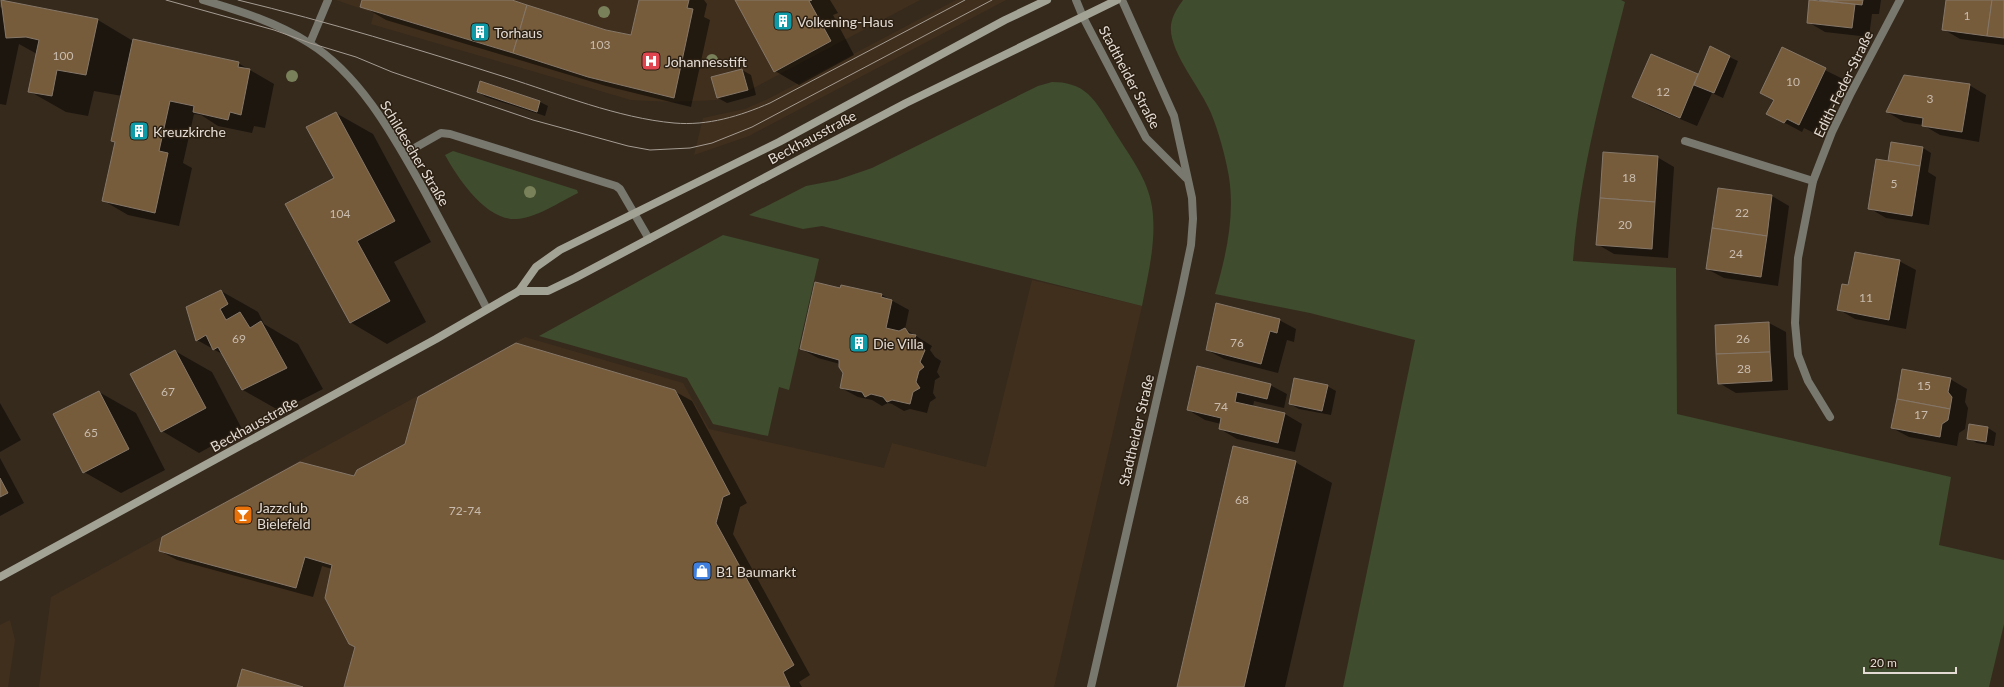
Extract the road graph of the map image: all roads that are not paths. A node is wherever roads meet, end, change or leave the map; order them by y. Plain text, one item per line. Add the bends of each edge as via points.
1 (203, 0) edge
2 (328, 0) edge
3 (1047, 0) edge
4 (1076, 0) edge
5 (1118, 0) edge
6 (1122, 0) edge
7 (1900, 0) edge
8 (1083, 17) junction
9 (310, 43) junction
10 (1685, 141) dead end
11 (404, 154) junction
12 (1186, 178) junction
13 (1813, 181) junction
14 (634, 215) junction
15 (649, 239) junction
16 (519, 291) junction
17 (487, 309) junction
18 (1830, 417) dead end
19 (0, 577) edge
20 (1090, 687) edge

1 - 9 street, Schildescher Straße via 259,17
2 - 9 street
3 - 14 main road, Beckhausstraße via 779,142
4 - 8 street, Stadtheider Straße
5 - 8 main road, Beckhausstraße
6 - 12 street, Stadtheider Straße via 1174,116
7 - 13 street, Edith-Feder-Straße via 1832,132
8 - 12 street, Stadtheider Straße via 1146,138
8 - 15 main road, Beckhausstraße via 906,103
9 - 11 street, Schildescher Straße via 332,61 368,100
10 - 13 street
11 - 14 street via 442,134 450,134 616,186
11 - 17 street, Schildescher Straße
12 - 20 street, Stadtheider Straße via 1192,198 1194,219 1191,245
13 - 18 street, Edith-Feder-Straße via 1798,258 1795,323 1798,355 1808,381
14 - 15 street
14 - 16 main road, Beckhausstraße via 560,250 536,267
15 - 16 main road, Beckhausstraße via 548,291
16 - 17 main road, Beckhausstraße
17 - 19 main road, Beckhausstraße via 436,340

